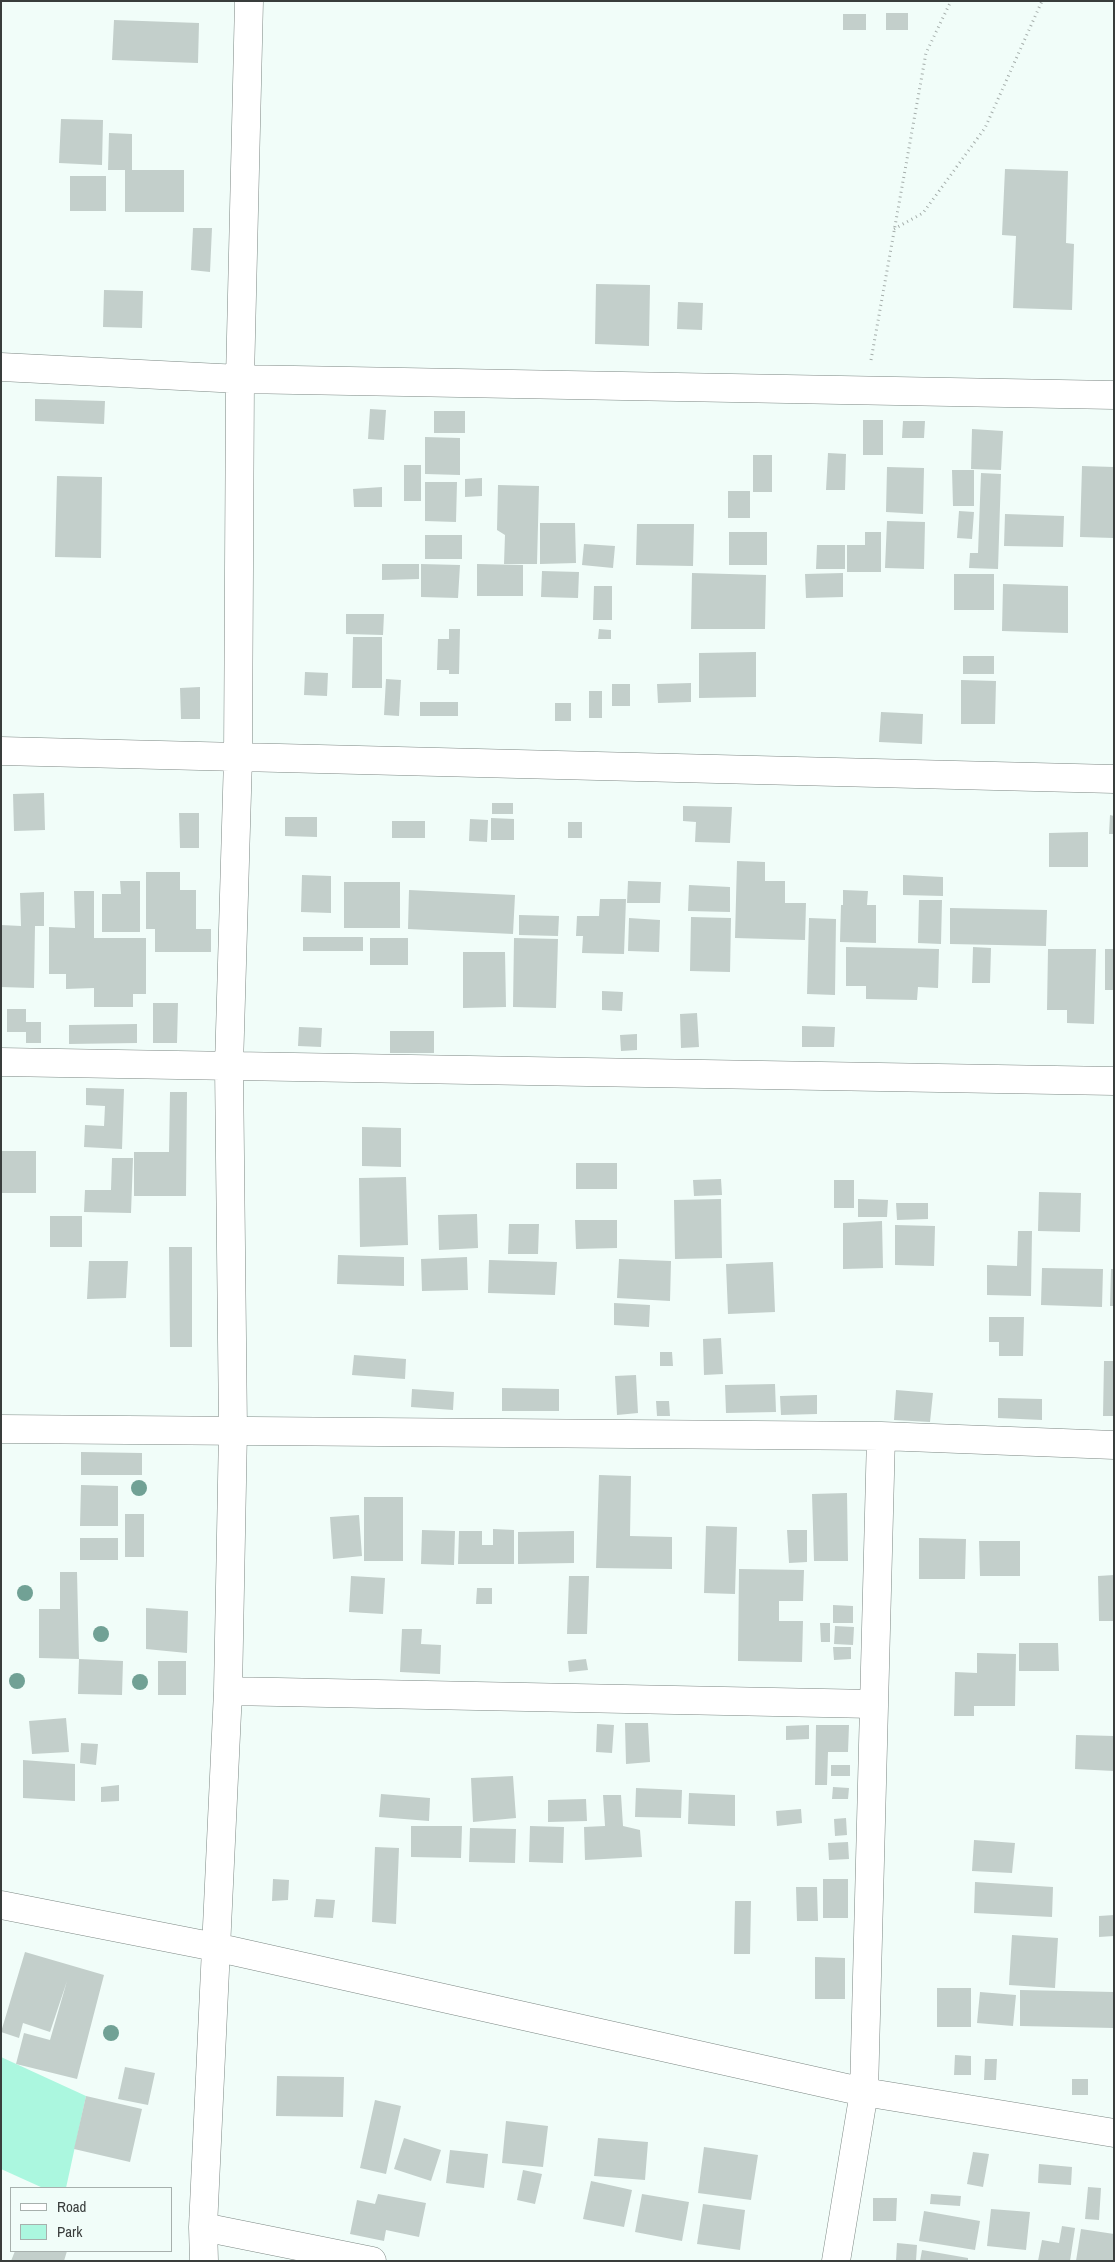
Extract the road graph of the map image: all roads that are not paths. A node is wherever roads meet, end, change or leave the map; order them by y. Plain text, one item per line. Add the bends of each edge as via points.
1 (250, 1) edge
2 (1, 367) edge
3 (240, 379) junction
4 (1114, 395) edge
5 (1, 751) edge
6 (238, 758) junction
7 (1114, 779) edge
8 (1, 1062) edge
9 (229, 1066) junction
10 (1114, 1081) edge
11 (1, 1428) edge
12 (232, 1430) junction
13 (880, 1436) junction
14 (1114, 1445) edge
15 (228, 1691) junction
16 (873, 1704) junction
17 (3, 1911) edge
18 (215, 1947) junction
19 (864, 2092) junction
20 (1114, 2133) edge
21 (203, 2227) junction
22 (204, 2261) edge
23 (372, 2261) edge
24 (836, 2261) edge

1 - 3 street
2 - 3 street
3 - 4 street
3 - 6 street
5 - 6 street
6 - 7 street
6 - 9 street
8 - 9 street
9 - 10 street
9 - 12 street
11 - 12 street
12 - 13 street
12 - 15 street
13 - 14 street
13 - 16 street
15 - 16 street
15 - 18 street
16 - 19 street
17 - 18 street
18 - 19 street
18 - 21 street
19 - 20 street
19 - 24 street
21 - 22 street
21 - 23 street

